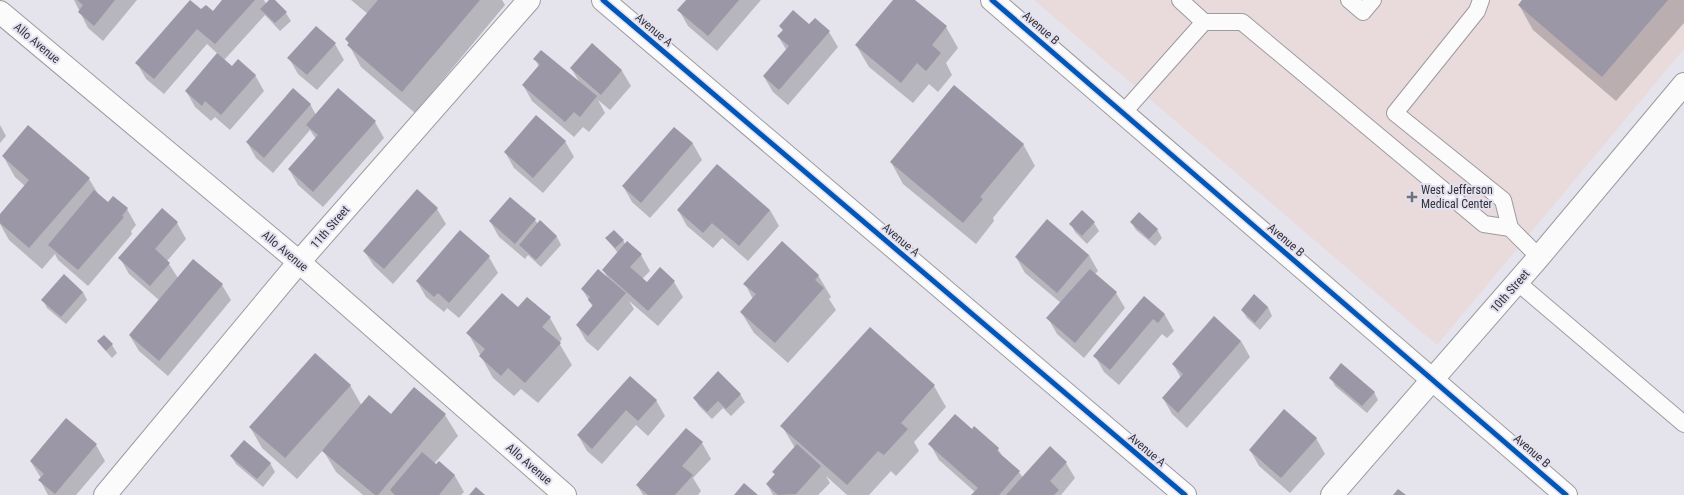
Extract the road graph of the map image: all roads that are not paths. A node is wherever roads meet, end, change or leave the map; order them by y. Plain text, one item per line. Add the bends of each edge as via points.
1 (529, 0) edge
2 (603, 0) edge
3 (992, 0) edge
4 (1180, 0) edge
5 (1349, 0) edge
6 (1373, 0) edge
7 (1481, 0) edge
8 (0, 12) edge
9 (1204, 22) junction
10 (1684, 84) edge
11 (1123, 112) junction
12 (1510, 228) junction
13 (1539, 257) junction
14 (299, 262) junction
15 (1517, 282) junction
16 (1434, 379) junction
17 (1684, 424) edge
18 (105, 495) edge
19 (565, 495) edge
20 (1185, 495) edge
21 (1332, 495) edge
22 (1566, 495) edge

1 - 14 street, 11th Street
2 - 20 street, Avenue A
3 - 11 street, Avenue B
4 - 9 lane
5 - 6 lane via 1363,12
7 - 12 lane via 1477,11 1395,113 1503,200
8 - 14 street, Allo Avenue
9 - 11 lane
9 - 12 lane via 1242,22 1484,224
10 - 13 street, 10th Street
11 - 16 street, Avenue B
12 - 13 lane
13 - 15 street, 10th Street
14 - 18 street, 11th Street
14 - 19 street, Allo Avenue
15 - 16 street, 10th Street
15 - 17 lane
16 - 21 street, 10th Street
16 - 22 street, Avenue B

